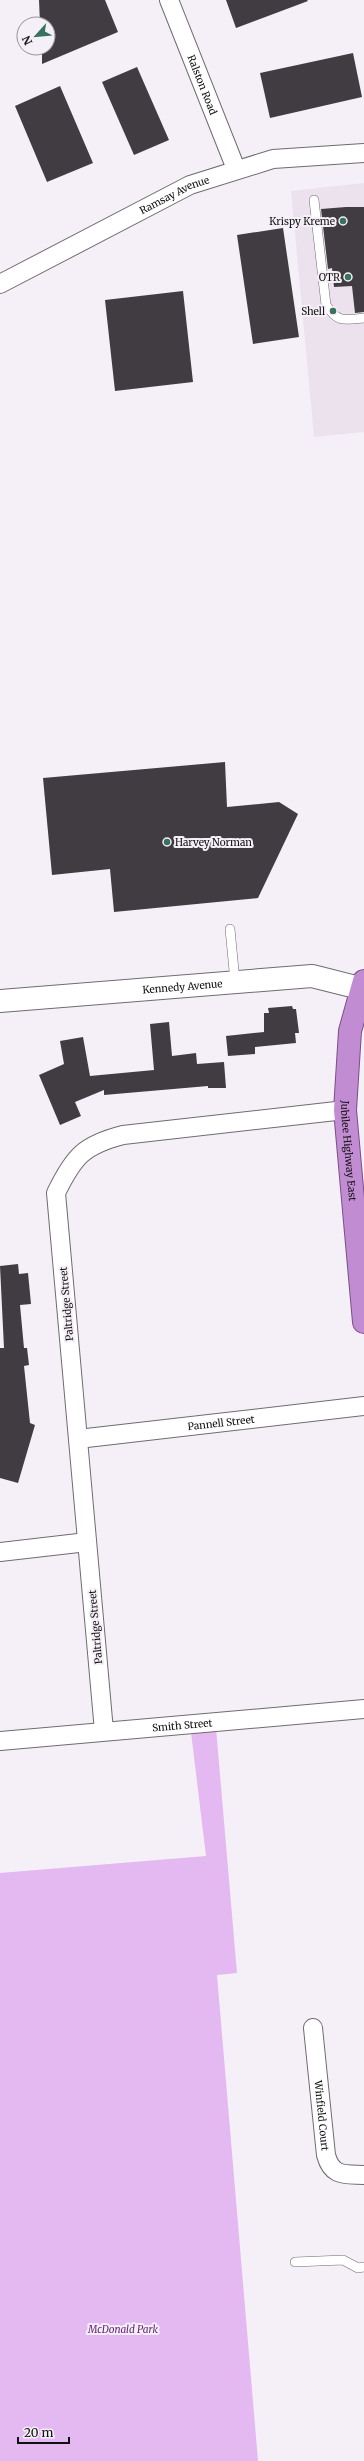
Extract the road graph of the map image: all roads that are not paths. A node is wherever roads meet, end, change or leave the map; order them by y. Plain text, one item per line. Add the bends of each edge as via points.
1 (169, 0) edge
2 (364, 152) edge
3 (236, 169) junction
4 (314, 200) dead end
5 (0, 284) edge
6 (364, 318) edge
7 (230, 929) dead end
8 (235, 981) junction
9 (363, 986) edge
10 (0, 1001) edge
11 (345, 1110) junction
12 (364, 1322) edge
13 (364, 1406) edge
14 (78, 1439) junction
15 (87, 1542) junction
16 (0, 1552) edge
17 (364, 1709) edge
18 (104, 1731) junction
19 (0, 1741) edge
20 (313, 2028) dead end
21 (364, 2175) edge
22 (295, 2262) dead end
23 (364, 2267) edge

1 - 3 street, Ralston Road
2 - 3 street, Ramsay Avenue via 273,159
3 - 5 street, Ramsay Avenue via 190,185
4 - 6 lane via 326,305 334,317 344,320
7 - 8 lane
8 - 9 street, Kennedy Avenue via 312,976
8 - 10 street, Kennedy Avenue
9 - 11 highway, Jubilee Highway East via 350,1031
11 - 12 highway, Jubilee Highway East
11 - 14 street, Paltridge Street via 123,1135 100,1141 80,1154 56,1193
13 - 14 street, Pannell Street
14 - 15 street, Paltridge Street
15 - 16 street
15 - 18 street, Paltridge Street
17 - 18 street, Smith Street
18 - 19 street, Smith Street
20 - 21 street, Winfield Court via 329,2166 339,2173
22 - 23 lane via 343,2260 358,2268

